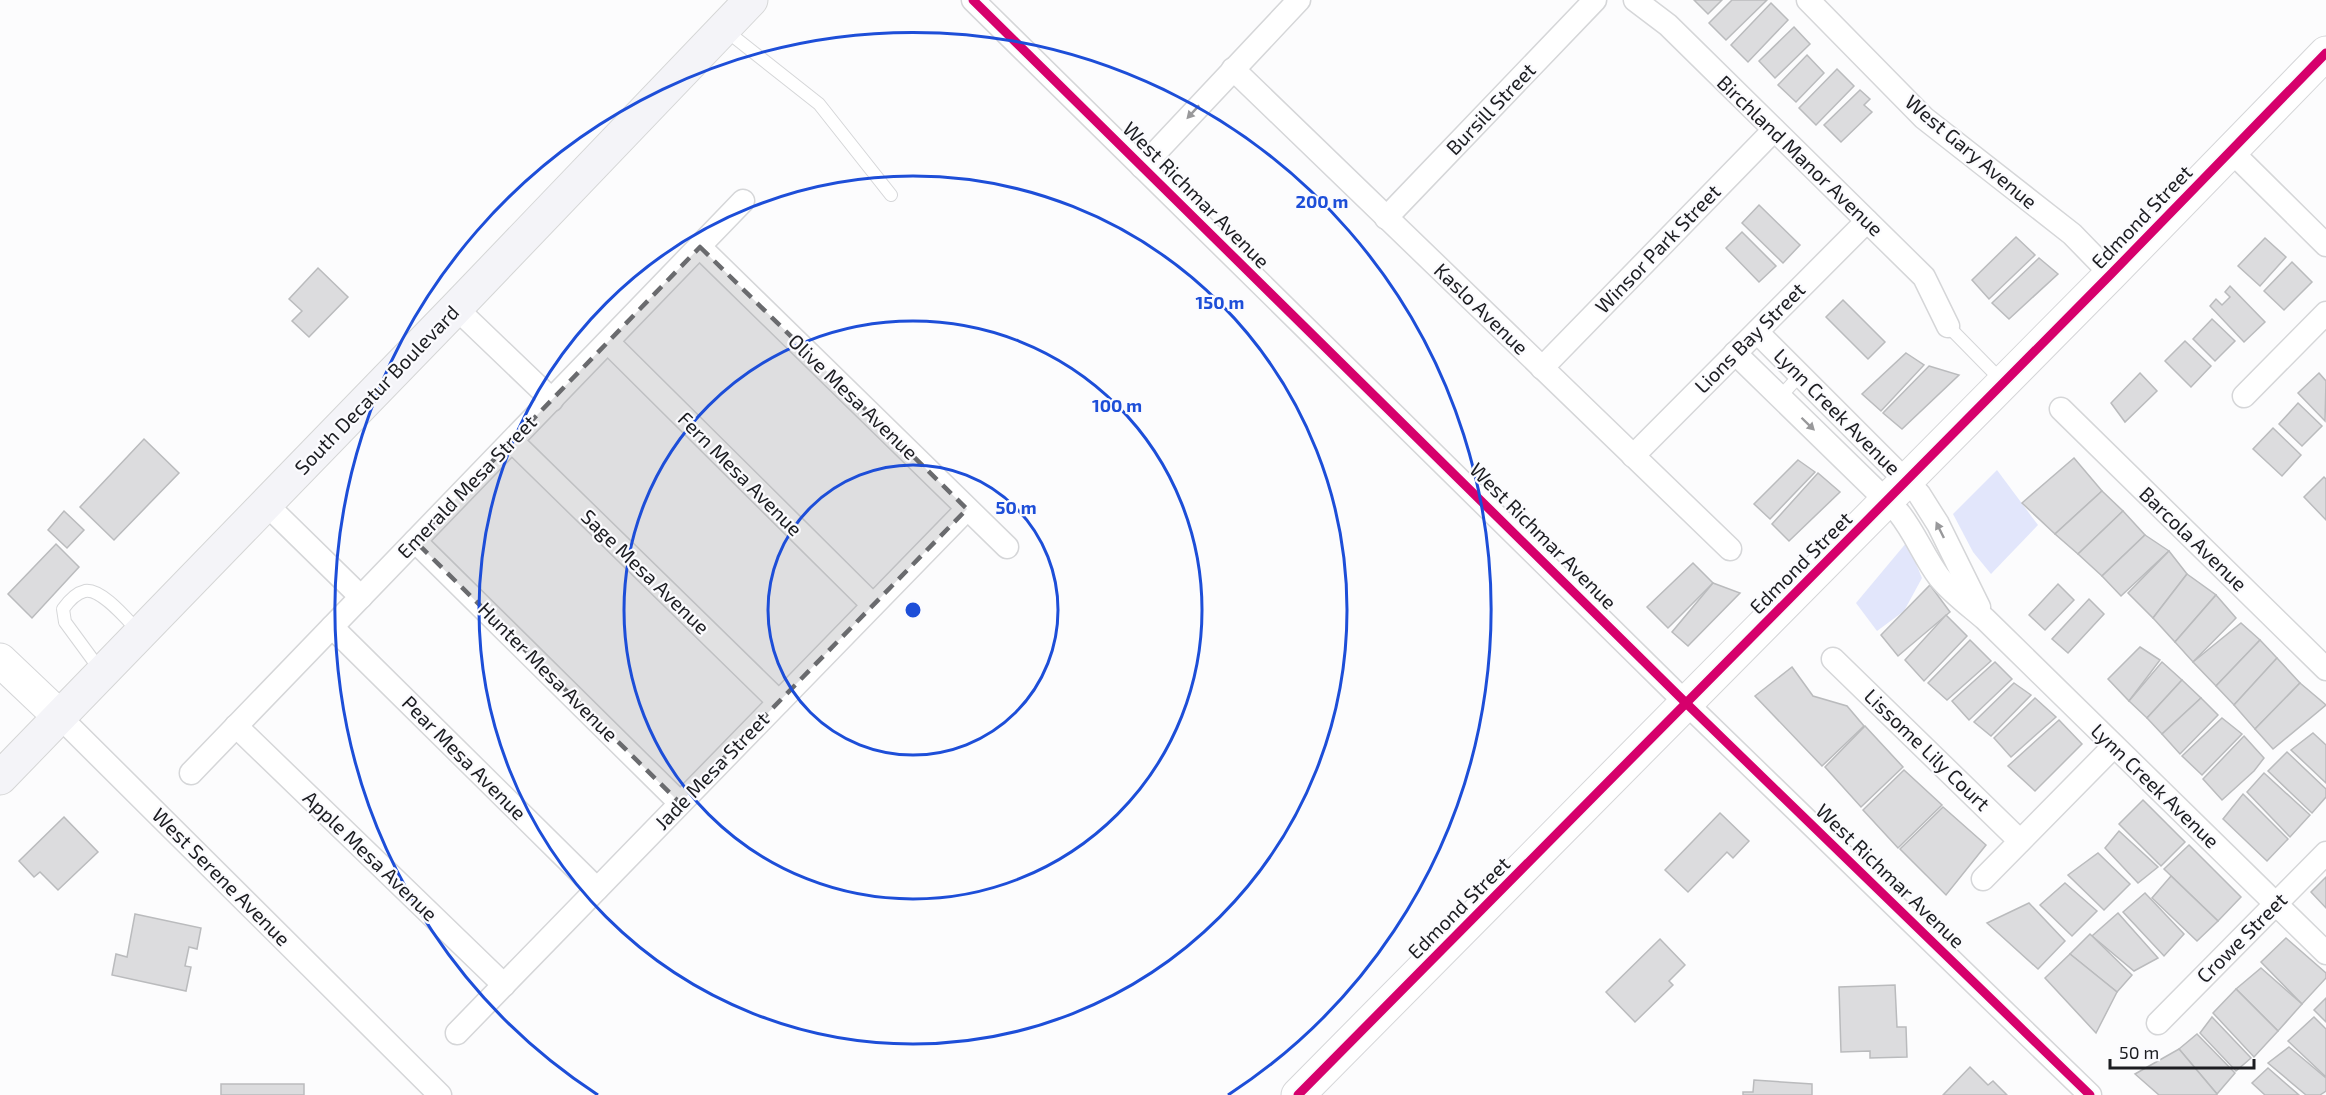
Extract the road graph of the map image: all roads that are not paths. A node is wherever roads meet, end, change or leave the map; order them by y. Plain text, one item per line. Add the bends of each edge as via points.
1 (751, 0) edge
2 (973, 0) edge
3 (1299, 0) edge
4 (1596, 0) edge
5 (1635, 0) edge
6 (1808, 0) edge
7 (723, 28) junction
8 (2326, 53) edge
9 (1233, 69) junction
10 (1774, 130) junction
11 (2231, 151) junction
12 (1142, 167) junction
13 (891, 195) dead end
14 (743, 201) dead end
15 (1386, 218) junction
16 (1867, 221) junction
17 (2326, 245) edge
18 (700, 247) junction
19 (2111, 274) junction
20 (456, 308) junction
21 (2326, 313) edge
22 (1948, 326) joint
23 (1756, 332) junction
24 (608, 342) junction
25 (1735, 353) junction
26 (1542, 368) junction
27 (1800, 375) junction
28 (2004, 383) junction
29 (2244, 396) dead end
30 (1780, 397) junction
31 (552, 400) junction
32 (2061, 409) dead end
33 (512, 441) junction
34 (1633, 456) junction
35 (1897, 491) junction
36 (266, 504) junction
37 (967, 509) junction
38 (415, 541) junction
39 (1007, 547) dead end
40 (1730, 549) dead end
41 (362, 597) junction
42 (873, 605) junction
43 (332, 627) junction
44 (140, 633) junction
45 (1833, 659) dead end
46 (0, 660) edge
47 (2326, 669) edge
48 (102, 672) junction
49 (779, 702) junction
50 (1688, 704) junction
51 (59, 716) junction
52 (236, 726) junction
53 (2114, 746) junction
54 (191, 773) dead end
55 (0, 778) edge
56 (680, 803) junction
57 (2020, 841) junction
58 (2326, 853) edge
59 (1983, 879) dead end
60 (597, 889) junction
61 (2276, 904) junction
62 (2326, 953) edge
63 (504, 985) junction
64 (2158, 1023) dead end
65 (457, 1033) dead end
66 (440, 1095) edge
67 (1298, 1095) edge
68 (2090, 1095) edge

1 - 7 main road, South Decatur Boulevard
2 - 12 street, West Richmar Avenue
3 - 9 street
4 - 15 street, Bursill Street
5 - 10 street, Birchland Manor Avenue via 1668,26
6 - 19 street, West Gary Avenue via 1924,118 2072,234
7 - 13 lane via 819,104
7 - 20 main road, South Decatur Boulevard
8 - 11 street, Edmond Street
9 -> 12 street
9 - 15 street, Kaslo Avenue
10 - 16 street, Birchland Manor Avenue
10 - 26 street, Winsor Park Street
11 - 17 street
11 - 19 street, Edmond Street
12 - 50 street, West Richmar Avenue
14 - 18 street, Emerald Mesa Street
15 - 26 street, Kaslo Avenue
16 - 22 street, Birchland Manor Avenue via 1924,277
16 - 23 street, Lions Bay Street
18 - 24 street, Emerald Mesa Street
18 - 37 street, Olive Mesa Avenue
19 - 28 street, Edmond Street
20 - 31 street
20 - 36 main road, South Decatur Boulevard
21 - 29 street
22 - 28 lane
23 - 25 street, Lions Bay Street
23 - 27 street, Lynn Creek Avenue
24 - 31 street, Emerald Mesa Street
24 - 42 street, Fern Mesa Avenue
25 - 30 street, Lynn Creek Avenue
25 - 34 street, Lions Bay Street
26 - 34 street, Kaslo Avenue
27 - 30 lane
27 - 35 street, Lynn Creek Avenue
28 - 35 street, Edmond Street
30 -> 35 street, Lynn Creek Avenue
31 - 33 street, Emerald Mesa Street
32 - 47 street, Barcola Avenue
33 - 38 street, Emerald Mesa Street
33 - 49 street, Sage Mesa Avenue
34 - 40 street, Kaslo Avenue
35 - 50 street, Edmond Street
35 - 53 street, Lynn Creek Avenue via 1909,525 1985,619
36 - 41 street
36 - 44 main road, South Decatur Boulevard
37 - 39 street, Olive Mesa Avenue
37 - 42 street, Jade Mesa Street
38 - 41 street, Emerald Mesa Street
38 - 56 street, Hunter Mesa Avenue
41 - 43 street, Emerald Mesa Street
42 - 49 street, Jade Mesa Street
43 - 52 street, Emerald Mesa Street
43 - 60 street, Pear Mesa Avenue
44 - 48 main road, South Decatur Boulevard
44 - 48 lane via 98,593 85,591 71,598 63,609 65,622
45 - 57 street, Lissome Lily Court
46 - 51 street, West Serene Avenue
48 - 51 main road, South Decatur Boulevard
49 - 56 street, Jade Mesa Street
50 - 67 street, Edmond Street
50 - 68 street, West Richmar Avenue
51 - 55 main road, South Decatur Boulevard
51 - 66 street, West Serene Avenue
52 - 54 street, Emerald Mesa Street
52 - 63 street, Apple Mesa Avenue
53 - 57 street
53 - 61 street, Lynn Creek Avenue
56 - 60 street, Jade Mesa Street
57 - 59 street
58 - 61 street, Crowe Street
60 - 63 street, Jade Mesa Street
61 - 62 street, Lynn Creek Avenue
61 - 64 street, Crowe Street
63 - 65 street, Jade Mesa Street

